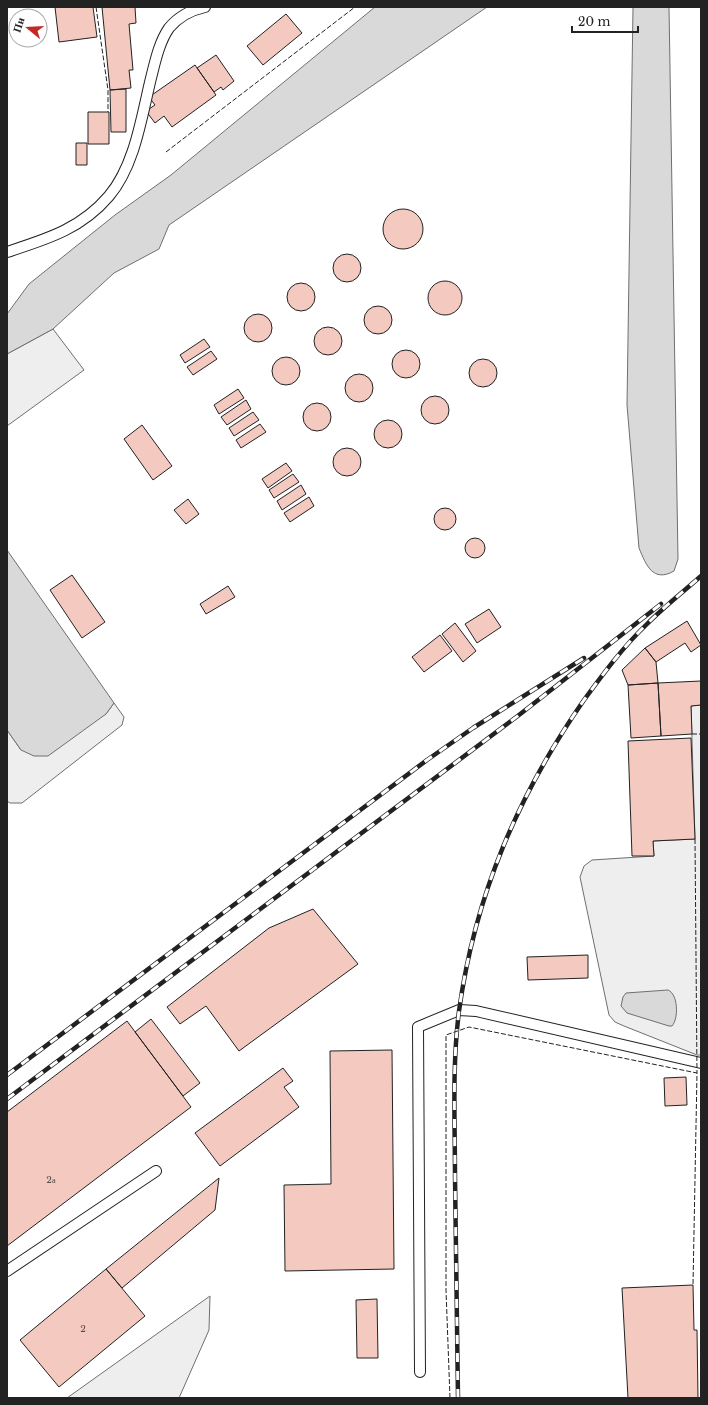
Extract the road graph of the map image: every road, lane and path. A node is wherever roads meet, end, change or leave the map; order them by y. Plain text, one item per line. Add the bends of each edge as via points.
1 (205, 7) edge
2 (7, 252) edge
3 (701, 1063) edge
4 (156, 1171) dead end
5 (7, 1271) edge
6 (420, 1372) dead end

1 - 2 lane via 189,11 170,28 158,49 133,148 123,173 110,195 71,229
3 - 6 lane via 476,1011 460,1010 418,1027
4 - 5 lane

